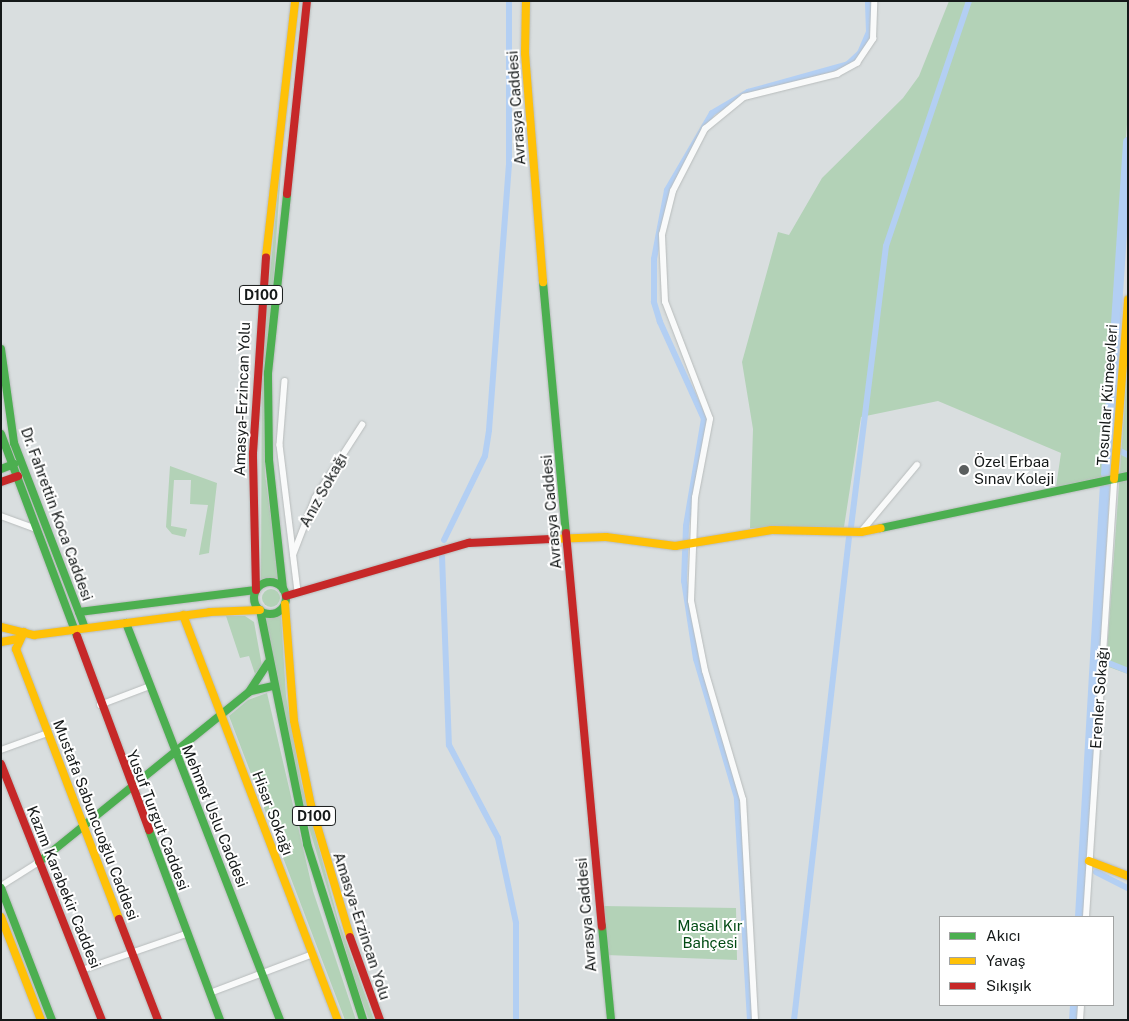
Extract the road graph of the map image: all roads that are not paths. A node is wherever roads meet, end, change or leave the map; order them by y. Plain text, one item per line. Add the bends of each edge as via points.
1 (295, 1) edge
2 (308, 1) edge
3 (526, 1) edge
4 (874, 1) edge
5 (1128, 300) edge
6 (1, 349) edge
7 (285, 381) dead end
8 (362, 426) dead end
9 (1, 434) edge
10 (21, 462) junction
11 (916, 465) dead end
12 (11, 466) junction
13 (1, 469) edge
14 (25, 474) junction
15 (1128, 476) edge
16 (16, 477) junction
17 (1114, 479) junction
18 (1, 482) edge
19 (1, 516) edge
20 (36, 529) junction
21 (861, 532) junction
22 (567, 541) junction
23 (692, 544) junction
24 (292, 560) junction
25 (256, 590) junction
26 (298, 592) junction
27 (285, 596) junction
28 (260, 610) junction
29 (79, 612) junction
30 (183, 615) junction
31 (126, 623) junction
32 (1, 627) edge
33 (85, 628) junction
34 (74, 629) junction
35 (24, 632) junction
36 (18, 639) junction
37 (1, 642) edge
38 (268, 663) junction
39 (150, 686) junction
40 (273, 686) junction
41 (249, 692) junction
42 (100, 705) junction
43 (220, 717) junction
44 (48, 733) junction
45 (1, 750) edge
46 (175, 755) junction
47 (1, 764) edge
48 (130, 790) junction
49 (84, 827) junction
50 (1089, 861) junction
51 (39, 862) junction
52 (1128, 876) edge
53 (1, 887) edge
54 (1086, 916) edge
55 (1, 917) edge
56 (186, 934) junction
57 (134, 954) junction
58 (313, 954) junction
59 (82, 970) junction
60 (262, 973) junction
61 (210, 994) junction
62 (1081, 1006) edge
63 (41, 1020) edge
64 (52, 1020) edge
65 (102, 1020) edge
66 (158, 1020) edge
67 (220, 1020) edge
68 (280, 1020) edge
69 (338, 1020) edge
70 (363, 1020) edge
71 (380, 1020) edge
72 (610, 1020) edge
73 (755, 1020) edge
74 (1080, 1020) edge

1 - 25 main road, Amasya-Erzincan Yolu / D100 via 258,330 253,463
2 - 27 main road, Amasya-Erzincan Yolu / D100 via 268,373 269,460
3 - 22 main road, Avrasya Caddesi via 528,93
4 - 23 street via 874,39 857,63 837,74 762,92 732,104 705,129 673,191 662,235 663,295 710,419 696,489
5 - 17 main road, Tosunlar Kümeevleri
6 - 10 main road, Dr. Fahrettin Koca Caddesi via 11,434
7 - 24 street via 280,446
8 - 24 street, Anız Sokağı via 315,498
9 - 12 main road, Dr. Fahrettin Koca Caddesi
10 - 12 main road
10 - 14 main road, Dr. Fahrettin Koca Caddesi
11 - 21 street
12 - 13 main road
12 - 16 main road, Dr. Fahrettin Koca Caddesi
14 - 16 main road
14 - 29 main road, Dr. Fahrettin Koca Caddesi
15 - 17 main road, Tosunlar Kümeevleri
16 - 18 main road
16 - 20 main road, Dr. Fahrettin Koca Caddesi
17 - 21 main road
17 - 50 street, Erenler Sokağı
19 - 20 street
20 - 34 main road, Dr. Fahrettin Koca Caddesi
21 - 23 main road via 772,530
22 - 23 main road via 606,537 674,546
22 - 26 main road via 457,546
22 - 72 main road, Avrasya Caddesi
23 - 73 street via 691,601 697,639 743,800
24 - 26 street
25 - 27 main road via 270,582
25 - 28 main road via 254,601
25 - 29 main road
26 - 27 main road
27 - 28 main road via 274,614
27 - 71 main road, Amasya-Erzincan Yolu / D100 via 294,721 311,805 338,906
28 - 30 main road
28 - 38 main road, Amasya-Erzincan Yolu / D100
29 - 33 main road, Dr. Fahrettin Koca Caddesi
30 - 31 main road
30 - 43 main road, Hisar Sokağı
31 - 33 main road
31 - 39 main road, Mehmet Uslu Caddesi
32 - 35 main road
33 - 34 main road
34 - 35 main road
34 - 42 main road, Yusuf Turgut Caddesi
35 - 36 main road
36 - 37 main road
36 - 44 main road, Mustafa Sabuncuoğlu Caddesi via 16,649
38 - 40 main road, Amasya-Erzincan Yolu / D100
38 - 41 main road
39 - 42 street
39 - 46 main road, Mehmet Uslu Caddesi
40 - 41 main road
40 - 70 main road, Amasya-Erzincan Yolu / D100 via 312,863
41 - 43 main road
42 - 48 main road, Yusuf Turgut Caddesi
43 - 46 main road
43 - 58 main road, Hisar Sokağı
44 - 45 street
44 - 49 main road, Mustafa Sabuncuoğlu Caddesi
46 - 48 main road
46 - 60 main road, Mehmet Uslu Caddesi
47 - 51 main road, Kazım Karabekir Caddesi
48 - 49 main road
48 - 56 main road, Yusuf Turgut Caddesi
49 - 51 main road
49 - 57 main road, Mustafa Sabuncuoğlu Caddesi
50 - 52 main road
50 - 54 street, Erenler Sokağı
51 - 53 street
51 - 59 main road, Kazım Karabekir Caddesi
53 - 64 main road
55 - 63 main road
56 - 57 street
56 - 61 main road, Yusuf Turgut Caddesi
57 - 59 street
57 - 66 main road, Mustafa Sabuncuoğlu Caddesi
58 - 60 street
58 - 69 main road, Hisar Sokağı
59 - 65 main road, Kazım Karabekir Caddesi
60 - 61 street
60 - 68 main road, Mehmet Uslu Caddesi
61 - 67 main road, Yusuf Turgut Caddesi
62 - 74 street

